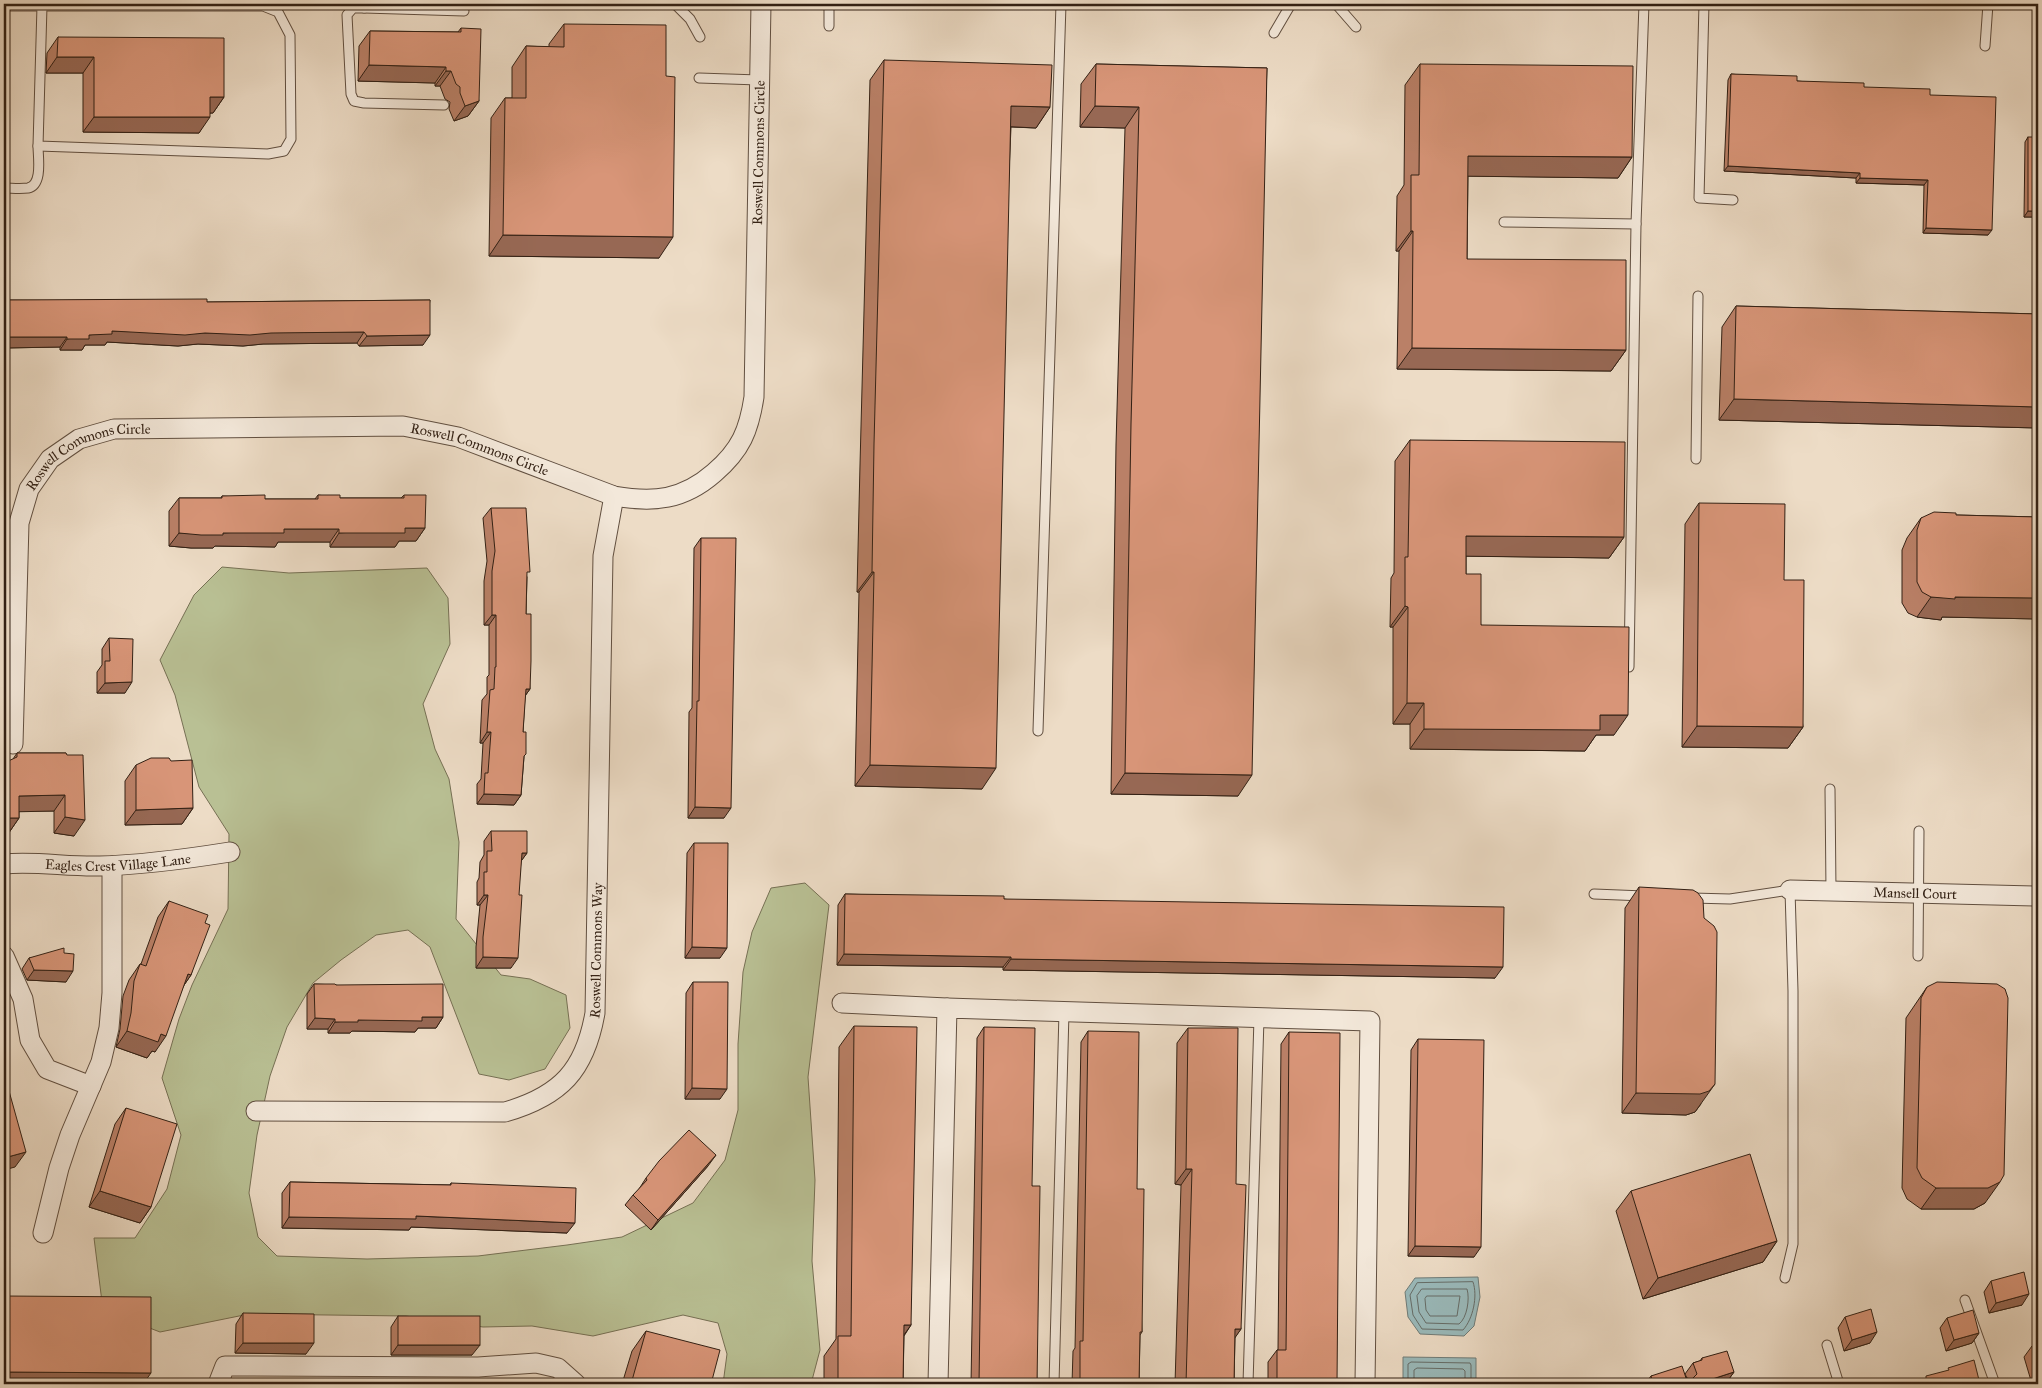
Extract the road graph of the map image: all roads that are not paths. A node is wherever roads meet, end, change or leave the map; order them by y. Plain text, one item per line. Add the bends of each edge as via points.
1 (675, 4) edge
2 (761, 4) edge
3 (829, 4) edge
4 (1061, 4) edge
5 (1290, 4) edge
6 (1336, 4) edge
7 (1644, 4) edge
8 (1704, 4) edge
9 (1988, 4) edge
10 (42, 5) edge
11 (4, 6) edge
12 (364, 6) edge
13 (464, 11) dead end
14 (829, 26) dead end
15 (1356, 27) dead end
16 (1274, 33) dead end
17 (700, 37) dead end
18 (1984, 46) dead end
19 (699, 78) dead end
20 (759, 80) junction
21 (444, 105) dead end
22 (38, 146) junction
23 (4, 188) edge
24 (1733, 200) dead end
25 (1504, 222) dead end
26 (1636, 224) junction
27 (1698, 296) dead end
28 (1696, 459) dead end
29 (614, 496) junction
30 (1629, 667) edge
31 (1038, 731) dead end
32 (13, 744) dead end
33 (1830, 789) dead end
34 (1919, 830) dead end
35 (230, 852) dead end
36 (4, 864) edge
37 (112, 866) junction
38 (1790, 890) junction
39 (1831, 891) junction
40 (1920, 893) junction
41 (1594, 894) dead end
42 (1652, 896) edge
43 (2038, 896) edge
44 (1682, 898) edge
45 (4, 956) edge
46 (1918, 956) dead end
47 (842, 1003) dead end
48 (947, 1008) junction
49 (1064, 1012) junction
50 (1259, 1018) junction
51 (91, 1086) junction
52 (256, 1112) dead end
53 (43, 1233) dead end
54 (1785, 1278) dead end
55 (1965, 1300) dead end
56 (1827, 1344) dead end
57 (218, 1384) edge
58 (576, 1384) edge
59 (938, 1384) edge
60 (1054, 1384) edge
61 (1248, 1384) edge
62 (1365, 1384) edge
63 (1839, 1384) edge
64 (1995, 1384) edge

1 - 17 lane via 690,18
2 - 20 street, Roswell Commons Circle
3 - 14 lane
4 - 31 lane
5 - 16 lane
6 - 15 lane
7 - 26 lane
8 - 24 lane via 1699,198
9 - 18 lane
10 - 11 lane
10 - 22 lane
10 - 22 lane via 262,6 278,12 290,35 291,139 284,151 268,154
12 - 13 lane
12 - 21 lane via 354,8 347,15 350,94 354,100
19 - 20 lane
20 - 29 street, Roswell Commons Circle via 754,396 750,419 730,459 699,486 658,500
22 - 23 lane via 38,177 34,185
25 - 26 lane
26 - 30 lane
27 - 28 lane
29 - 32 street, Roswell Commons Circle via 458,437 403,426 114,429 80,438 50,459 29,489 19,523
29 - 52 street, Roswell Commons Way via 604,556 595,1013 590,1037 580,1060 551,1093 530,1105 506,1112
33 - 39 lane
34 - 40 lane
35 - 37 street, Eagles Crest Village Lane via 156,864
36 - 37 street, Eagles Crest Village Lane
37 - 51 street via 109,1028
38 - 39 street, Mansell Court
38 - 44 lane via 1730,899
38 - 54 lane via 1793,1244
39 - 40 street, Mansell Court
40 - 43 street, Mansell Court
40 - 46 lane
41 - 42 lane
45 - 51 street via 23,999 30,1040 47,1070
47 - 48 street
48 - 49 street
48 - 59 street
49 - 50 street
49 - 60 lane
50 - 61 lane
50 - 62 street via 1370,1021
51 - 53 street via 59,1168
55 - 64 lane
56 - 63 lane
57 - 58 street via 225,1366 478,1367 536,1363 558,1368

